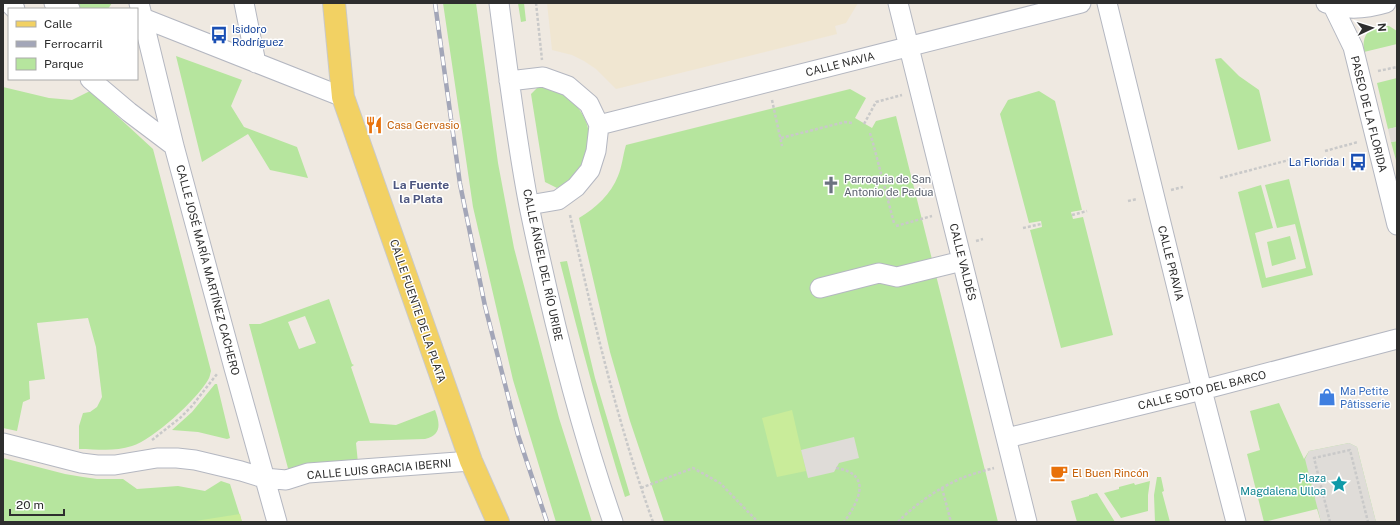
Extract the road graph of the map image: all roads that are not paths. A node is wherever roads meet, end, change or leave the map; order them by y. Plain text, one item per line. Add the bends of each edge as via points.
1 (54, 3) edge
2 (244, 3) edge
3 (334, 3) edge
4 (499, 3) edge
5 (898, 3) edge
6 (1081, 3) edge
7 (1107, 3) edge
8 (1386, 3) edge
9 (1330, 4) edge
10 (67, 8) edge
11 (140, 13) edge
12 (909, 47) junction
13 (256, 63) junction
14 (91, 80) edge
15 (509, 81) junction
16 (343, 97) junction
17 (599, 125) junction
18 (174, 146) junction
19 (529, 206) junction
20 (1397, 225) edge
21 (962, 261) junction
22 (820, 288) dead end
23 (1397, 339) edge
24 (1202, 390) junction
25 (1007, 438) junction
26 (3, 443) edge
27 (471, 461) junction
28 (264, 478) junction
29 (277, 522) edge
30 (498, 522) edge
31 (613, 522) edge
32 (1027, 522) edge
33 (1236, 522) edge

1 - 10 street
2 - 13 street
3 - 16 main road, CALLE FUENTE DE LA PLATA
4 - 15 street, CALLE ÁNGEL DEL RÍO URIBE
5 - 12 street, CALLE VALDÉS
6 - 12 street, CALLE NAVIA
7 - 24 street, CALLE PRAVIA
8 - 9 street via 1369,8 1351,9
9 - 20 street, PASEO DE LA FLORIDA via 1353,47
11 - 13 street
11 - 18 street, CALLE JOSÉ MARÍA MARTÍNEZ CACHERO
12 - 17 street, CALLE NAVIA
12 - 21 street, CALLE VALDÉS
13 - 16 street
14 - 18 street
15 - 17 street via 543,77 568,86 589,104
15 - 19 street, CALLE ÁNGEL DEL RÍO URIBE
16 - 27 main road, CALLE FUENTE DE LA PLATA
17 - 19 street via 596,151 590,170 576,187 558,200
18 - 28 street, CALLE JOSÉ MARÍA MARTÍNEZ CACHERO
19 - 31 street, CALLE ÁNGEL DEL RÍO URIBE via 560,346
21 - 22 street via 897,277 879,273
21 - 25 street, CALLE VALDÉS
23 - 24 street, CALLE SOTO DEL BARCO
24 - 25 street, CALLE SOTO DEL BARCO
24 - 33 street, CALLE PRAVIA
25 - 32 street, CALLE VALDÉS
26 - 28 street, CALLE LUIS GRACIA IBERNI via 81,463 115,465 157,458 177,458 195,460
27 - 28 street, CALLE LUIS GRACIA IBERNI via 308,473 286,480
27 - 30 main road, CALLE FUENTE DE LA PLATA
28 - 29 street, CALLE JOSÉ MARÍA MARTÍNEZ CACHERO

